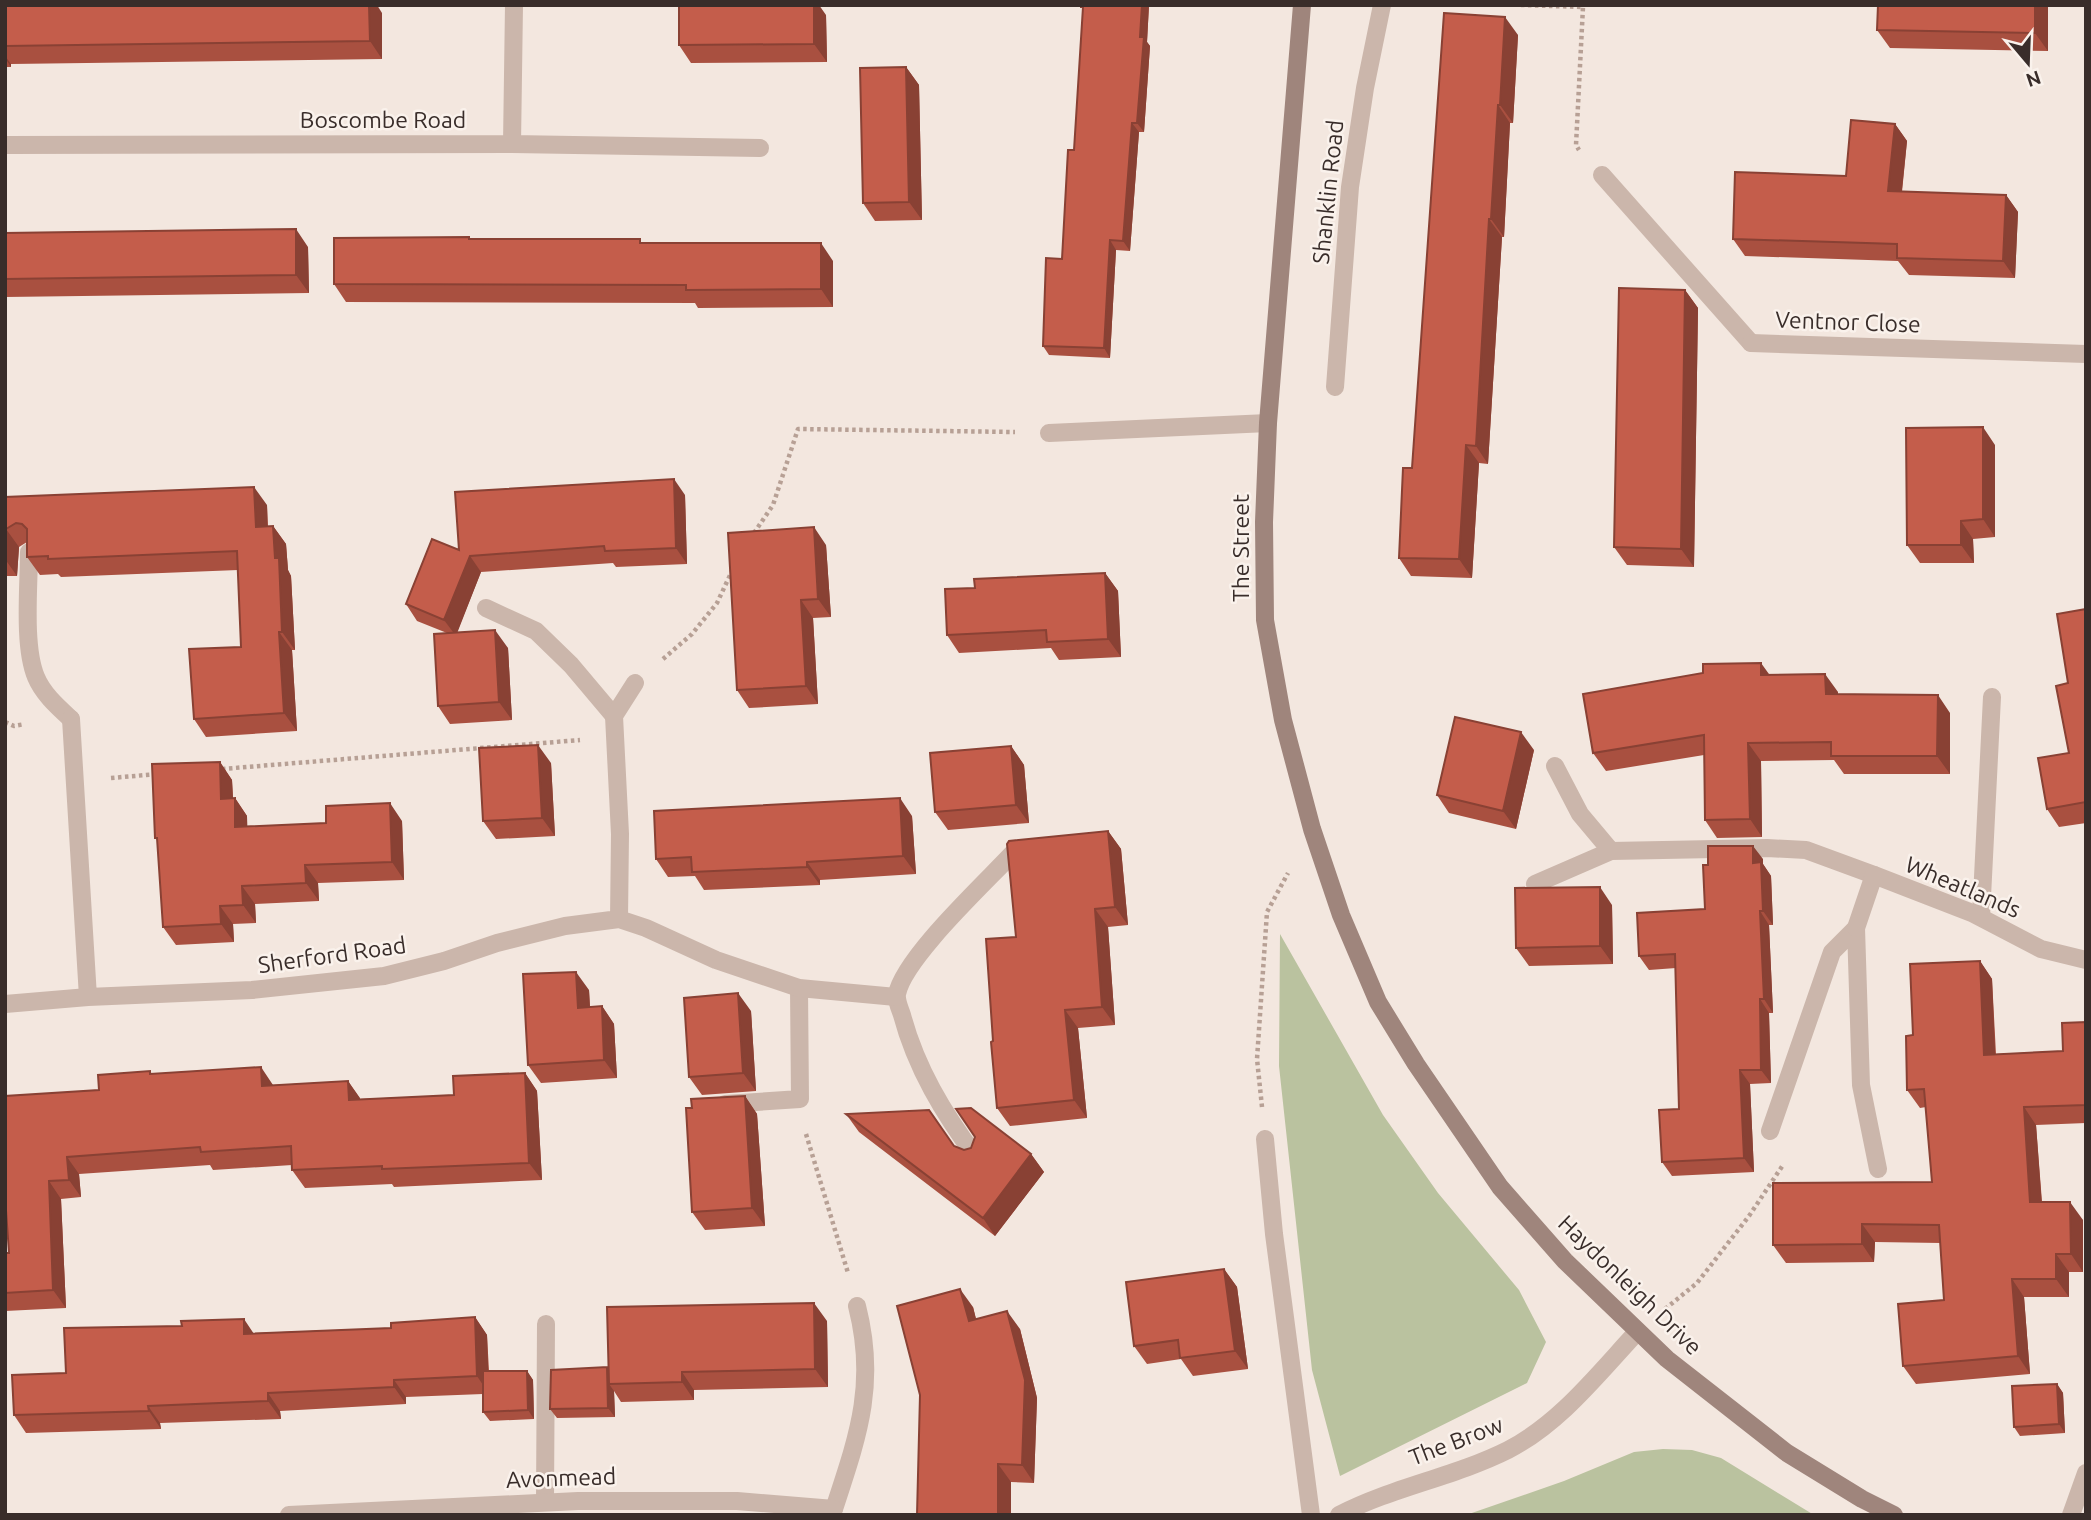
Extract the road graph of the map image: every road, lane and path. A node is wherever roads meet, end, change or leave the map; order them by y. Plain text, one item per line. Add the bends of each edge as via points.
1 (514, 5) edge
2 (1302, 5) edge
3 (1382, 5) edge
4 (1521, 5) edge
5 (512, 144) junction
6 (5, 145) edge
7 (760, 148) dead end
8 (1601, 175) joint
9 (2086, 354) edge
10 (1335, 387) dead end
11 (1268, 423) junction
12 (1049, 433) joint
13 (753, 535) edge
14 (29, 552) edge
15 (734, 567) edge
16 (486, 608) dead end
17 (635, 683) joint
18 (1992, 697) dead end
19 (614, 716) junction
20 (615, 737) junction
21 (1555, 766) dead end
22 (213, 770) edge
23 (172, 773) edge
24 (75, 781) junction
25 (1311, 829) junction
26 (1611, 851) junction
27 (1012, 854) edge
28 (1874, 875) junction
29 (1535, 884) dead end
30 (1981, 918) junction
31 (619, 919) junction
32 (1856, 928) junction
33 (2086, 960) edge
34 (799, 988) junction
35 (896, 996) junction
36 (88, 997) junction
37 (5, 1004) edge
38 (1416, 1064) joint
39 (800, 1099) junction
40 (704, 1105) edge
41 (1770, 1131) dead end
42 (1265, 1139) joint
43 (976, 1157) edge
44 (1878, 1169) dead end
45 (857, 1306) joint
46 (546, 1324) dead end
47 (1637, 1332) junction
48 (2086, 1473) edge
49 (545, 1502) junction
50 (289, 1515) edge
51 (1311, 1515) edge
52 (1339, 1515) edge
53 (1894, 1515) edge
54 (2071, 1515) edge

1 - 5 street
2 - 11 street, The Street
3 - 10 street, Shanklin Road via 1350,187
4 - 8 path via 1583,7 1576,145
5 - 6 street, Boscombe Road
5 - 7 street, Boscombe Road
8 - 9 street, Ventnor Close via 1751,343
11 - 12 street
11 - 25 street, The Street via 1265,620 1283,720
12 - 13 path via 799,429 773,505
14 - 24 street via 29,648 36,677 71,719
15 - 17 path via 717,603 692,634
16 - 19 street via 536,631 572,665
17 - 19 street
18 - 30 street
19 - 20 street
20 - 22 path
20 - 31 street
21 - 26 street via 1580,814
23 - 24 path
24 - 36 street
25 - 38 street, The Street via 1359,961 1378,1003
25 - 42 path via 1267,912 1257,1059
26 - 28 street via 1806,850
26 - 29 street
27 - 35 street via 907,969
28 - 30 street, Wheatlands
28 - 32 street, Wheatlands
30 - 33 street, Wheatlands via 2041,949
31 - 34 street, Sherford Road via 716,960
31 - 36 street, Sherford Road via 565,926 384,976 252,990
32 - 41 street via 1832,951
32 - 44 street via 1861,1085
34 - 35 street, Sherford Road
34 - 39 street
35 - 43 street via 932,1091
36 - 37 street, Sherford Road
38 - 47 street, Haydonleigh Drive via 1500,1187 1565,1261
39 - 40 street
39 - 45 path
42 - 51 street
45 - 49 street, Avonmead via 867,1359 865,1393 860,1429 834,1509 737,1500
46 - 49 street
47 - 52 street, The Brow via 1560,1415 1534,1434 1484,1461 1400,1488
47 - 53 street, Haydonleigh Drive via 1787,1453
48 - 54 street
49 - 50 street, Avonmead

